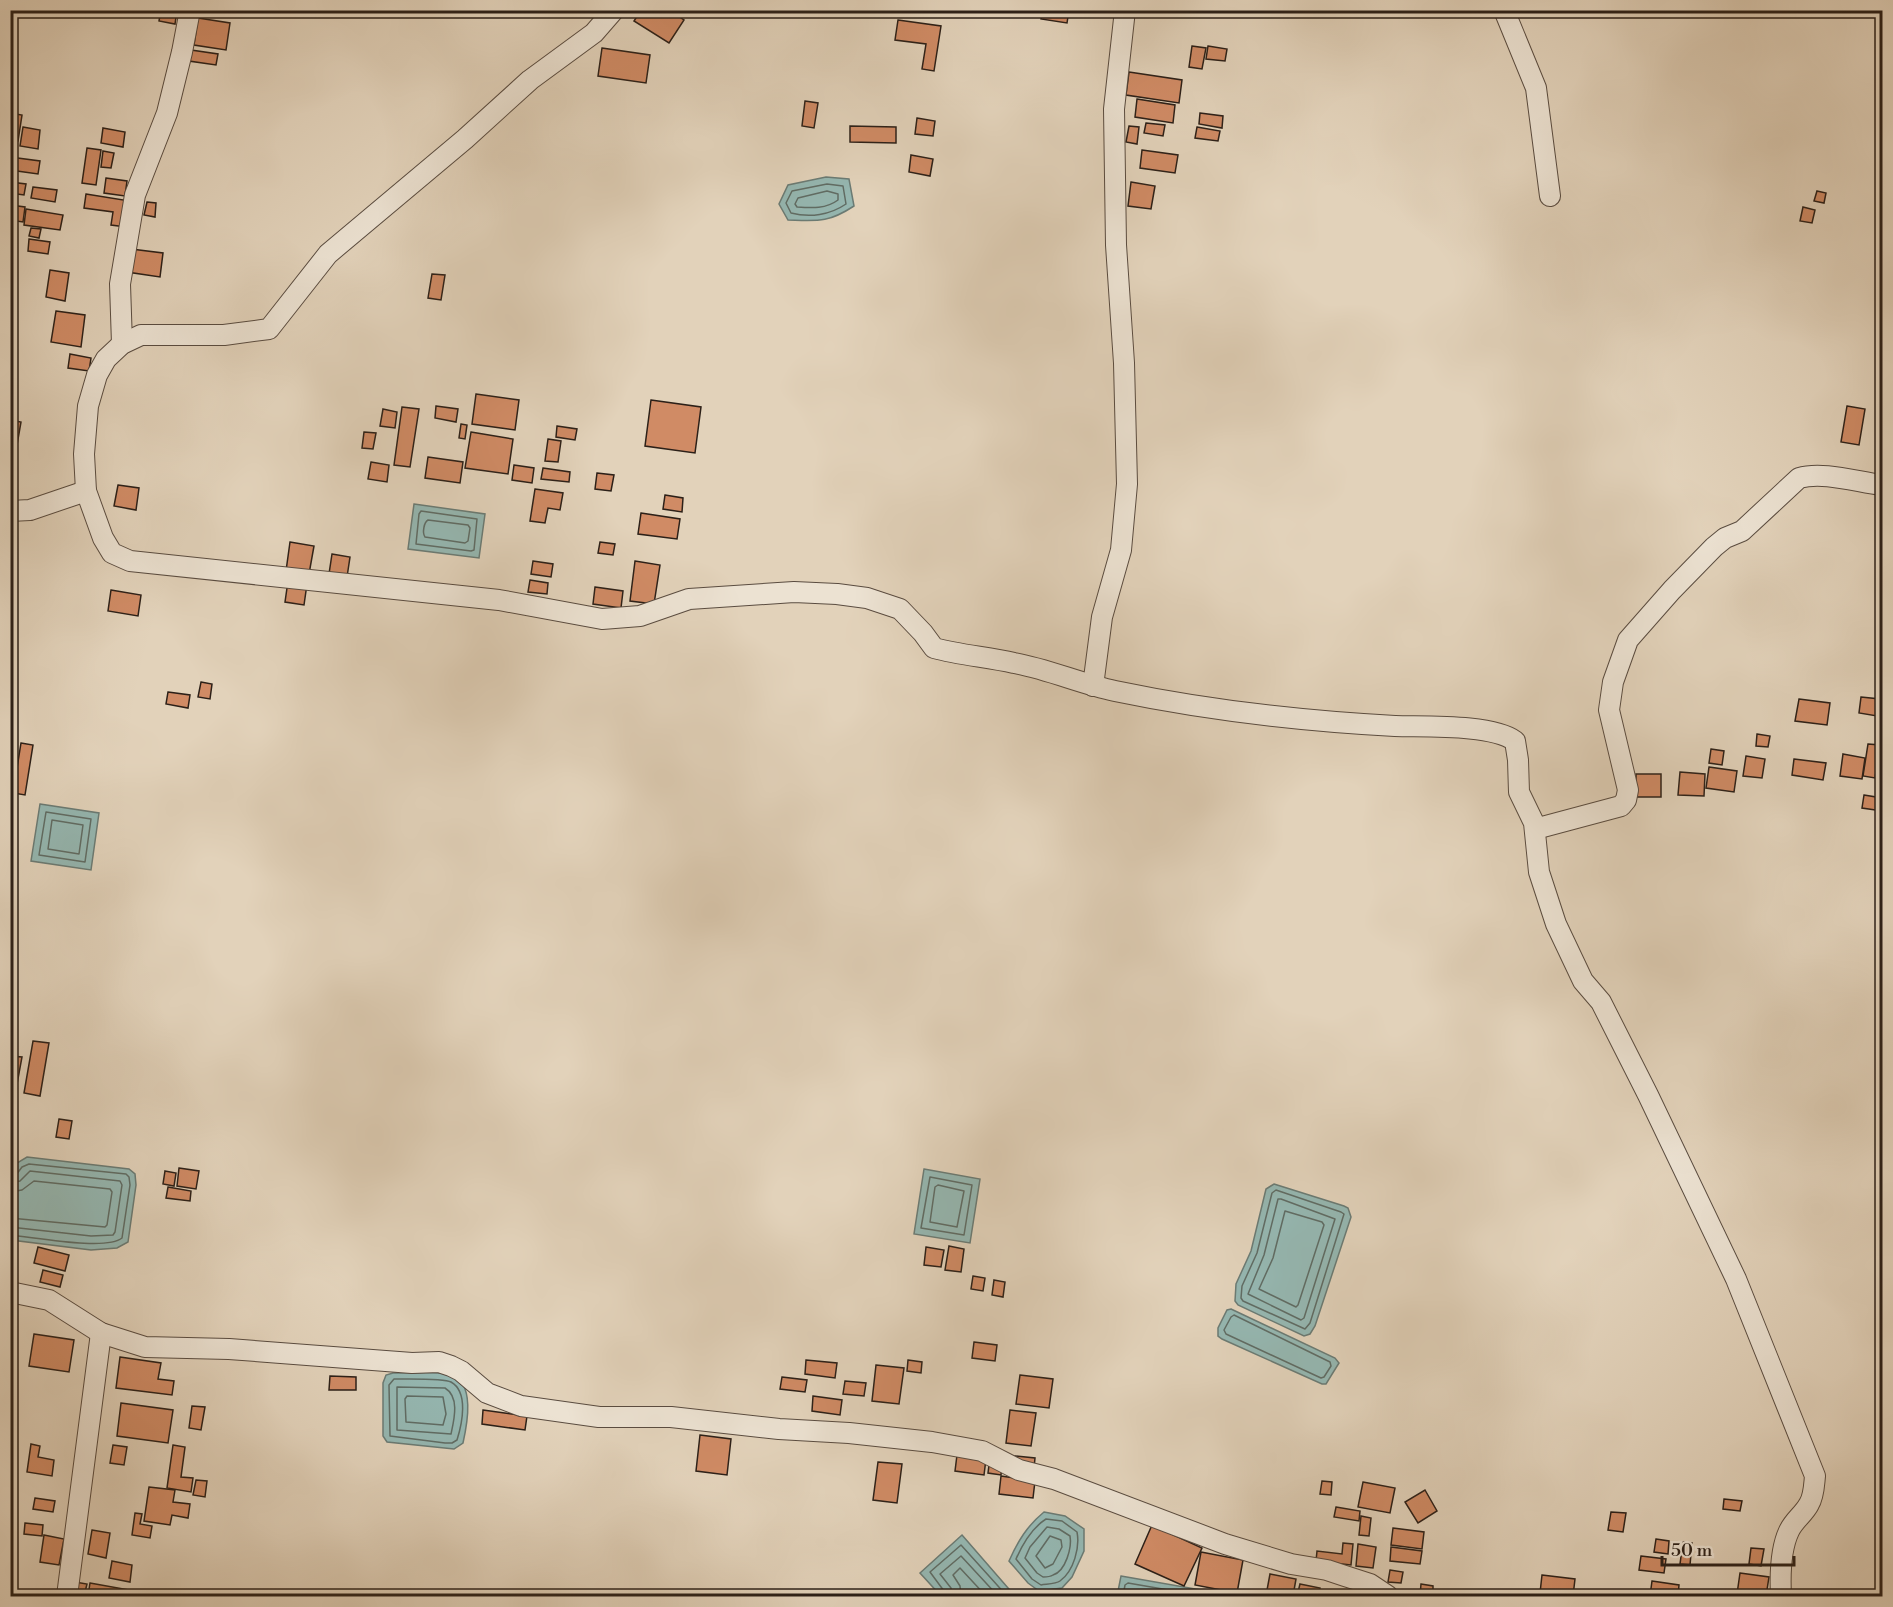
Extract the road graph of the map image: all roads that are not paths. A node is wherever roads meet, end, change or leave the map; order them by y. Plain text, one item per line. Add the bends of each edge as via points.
1 (190, 10) edge
2 (614, 10) edge
3 (1125, 10) edge
4 (1504, 10) edge
5 (1550, 196) dead end
6 (122, 344) junction
7 (1882, 485) edge
8 (86, 491) junction
9 (10, 511) edge
10 (1093, 686) junction
11 (1535, 830) junction
12 (10, 1292) edge
13 (101, 1333) junction
14 (67, 1596) edge
15 (1388, 1596) edge
16 (1780, 1596) edge

1 - 6 street via 167,113 135,195 120,284
2 - 6 street via 594,33 530,80 328,254 269,329 224,335 141,335
3 - 10 street via 1114,109 1127,484 1121,550 1102,617
4 - 5 street via 1536,88
6 - 8 street via 106,359 97,375 88,406
7 - 11 street via 1822,475 1799,478 1742,531 1725,537 1628,640 1613,682 1609,710 1628,790 1626,800 1621,806
8 - 9 street via 30,510
8 - 10 street via 102,538 112,553 130,561 499,600 602,619 640,616 689,599 783,592 837,594 867,598 900,609 934,648 1016,663
10 - 11 street via 1246,712 1506,734 1515,741 1519,792
11 - 16 street via 1539,872 1556,924 1583,981 1601,1002 1736,1279 1815,1476 1809,1505 1789,1532 1782,1557
12 - 13 street via 49,1300
13 - 14 street
13 - 15 street via 146,1347 439,1362 461,1371 486,1393 522,1406 599,1418 671,1417 932,1442 982,1451 1019,1470 1054,1479 1225,1544 1291,1564 1327,1570 1370,1584

